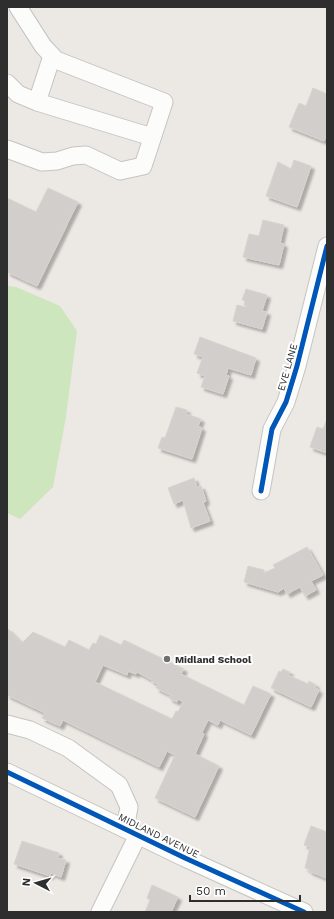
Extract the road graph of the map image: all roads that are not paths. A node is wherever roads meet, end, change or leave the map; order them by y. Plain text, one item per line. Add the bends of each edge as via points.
1 (18, 7) edge
2 (52, 56) junction
3 (7, 84) edge
4 (37, 102) junction
5 (152, 137) junction
6 (7, 149) edge
7 (327, 246) edge
8 (261, 491) dead end
9 (7, 724) edge
10 (7, 772) edge
11 (132, 832) junction
12 (100, 912) edge
13 (304, 912) edge

1 - 2 street
2 - 4 street
2 - 5 street via 56,60 164,102
3 - 4 street via 18,94
4 - 5 street
5 - 6 street via 143,166 120,171 86,155 42,162
7 - 8 street, EVE LANE via 297,366 286,402 272,429
9 - 11 street via 30,730 68,748 119,784 129,807
10 - 11 street, MIDLAND AVENUE
11 - 12 street
11 - 13 street, MIDLAND AVENUE

